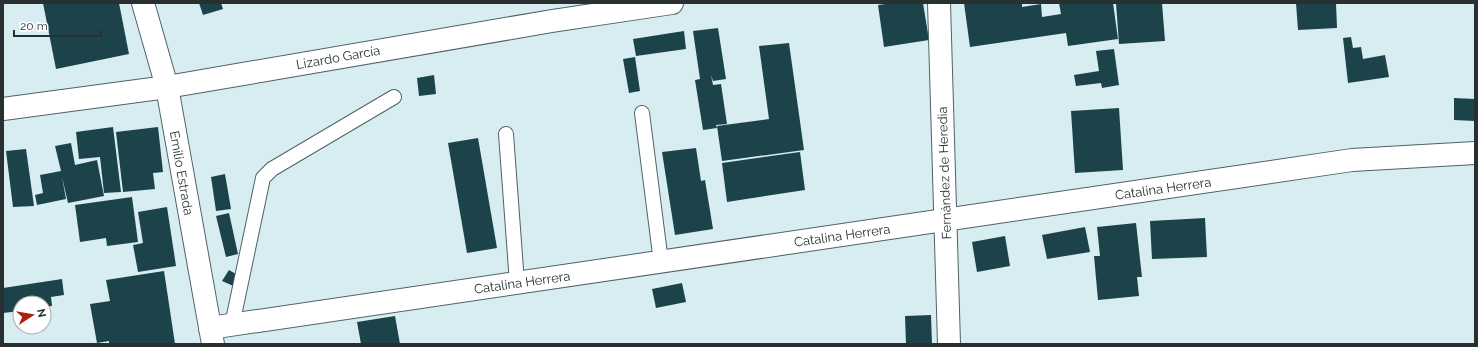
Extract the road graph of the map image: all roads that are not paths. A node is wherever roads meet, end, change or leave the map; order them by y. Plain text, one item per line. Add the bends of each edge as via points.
1 (143, 3) edge
2 (672, 3) edge
3 (939, 3) edge
4 (552, 12) edge
5 (167, 86) junction
6 (394, 98) dead end
7 (3, 109) edge
8 (642, 113) dead end
9 (506, 134) dead end
10 (1475, 153) edge
11 (945, 220) junction
12 (661, 262) junction
13 (517, 283) junction
14 (232, 325) junction
15 (212, 336) edge
16 (949, 344) edge

1 - 5 street, Emilio Estrada
2 - 4 street, Lizardo García
3 - 11 street, Fernández de Heredia
4 - 5 street, Lizardo García
5 - 7 street, Lizardo García
5 - 15 street, Emilio Estrada
6 - 14 lane via 272,169 263,178
8 - 12 lane
9 - 13 lane
10 - 11 street, Catalina Herrera via 1352,160
11 - 12 street, Catalina Herrera
11 - 16 street, Fernández de Heredia
12 - 13 street, Catalina Herrera
13 - 14 street, Catalina Herrera
14 - 15 street, Catalina Herrera

